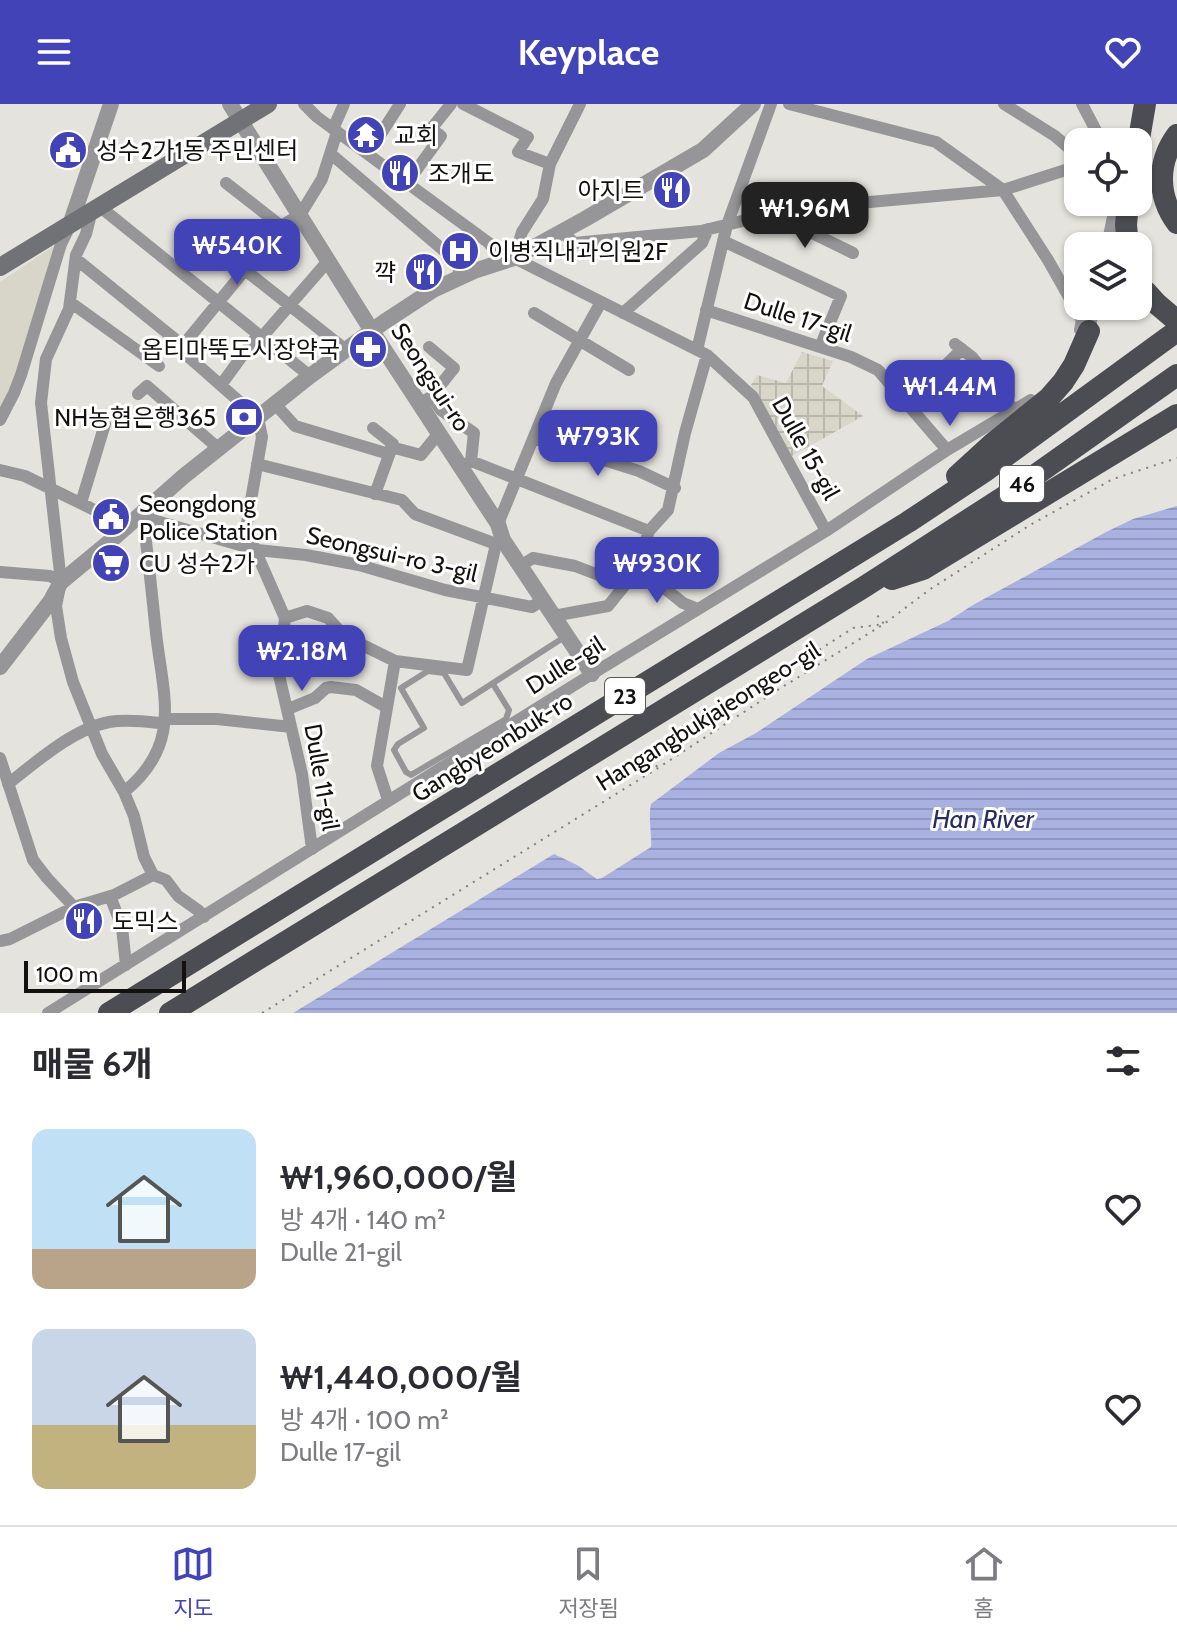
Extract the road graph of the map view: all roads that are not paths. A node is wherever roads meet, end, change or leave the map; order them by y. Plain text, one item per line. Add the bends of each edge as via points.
1 (111, 104) edge
2 (230, 104) edge
3 (268, 104) edge
4 (304, 104) edge
5 (344, 104) edge
6 (400, 104) edge
7 (451, 104) edge
8 (463, 104) edge
9 (753, 104) edge
10 (771, 104) edge
11 (789, 104) edge
12 (1004, 104) edge
13 (1082, 104) edge
14 (1138, 104) edge
15 (1145, 104) edge
16 (577, 105) edge
17 (242, 122) junction
18 (1095, 128) edge
19 (1132, 128) edge
20 (1141, 128) edge
21 (335, 130) junction
22 (1177, 135) edge
23 (1064, 144) edge
24 (331, 154) junction
25 (368, 154) junction
26 (550, 164) junction
27 (1064, 170) edge
28 (226, 183) dead end
29 (407, 183) junction
30 (1003, 190) junction
31 (96, 208) junction
32 (773, 214) junction
33 (300, 215) junction
34 (71, 222) junction
35 (1177, 223) edge
36 (727, 225) junction
37 (281, 226) junction
38 (708, 229) junction
39 (563, 232) junction
40 (207, 240) dead end
41 (723, 241) junction
42 (853, 253) dead end
43 (76, 259) junction
44 (509, 260) junction
45 (328, 261) junction
46 (0, 267) edge
47 (245, 270) junction
48 (461, 277) junction
49 (1152, 298) edge
50 (70, 302) junction
51 (219, 302) junction
52 (601, 302) junction
53 (290, 305) junction
54 (706, 310) junction
55 (534, 313) dead end
56 (623, 313) junction
57 (1089, 320) edge
58 (1177, 320) edge
59 (372, 331) junction
60 (1085, 331) junction
61 (1177, 331) edge
62 (262, 337) junction
63 (580, 340) junction
64 (429, 347) dead end
65 (820, 347) junction
66 (180, 349) junction
67 (346, 350) junction
68 (702, 353) junction
69 (1131, 365) junction
70 (159, 366) dead end
71 (629, 370) dead end
72 (1177, 375) edge
73 (310, 376) junction
74 (221, 385) junction
75 (138, 394) dead end
76 (426, 400) junction
77 (275, 404) junction
78 (907, 404) junction
79 (1015, 411) junction
80 (1177, 415) edge
81 (258, 418) junction
82 (0, 420) edge
83 (94, 420) dead end
84 (373, 428) dead end
85 (439, 433) junction
86 (534, 438) junction
87 (218, 448) junction
88 (947, 450) junction
89 (390, 451) junction
90 (257, 464) junction
91 (466, 464) junction
92 (0, 470) edge
93 (517, 479) junction
94 (50, 488) junction
95 (675, 488) junction
96 (375, 494) junction
97 (81, 503) junction
98 (136, 520) junction
99 (908, 522) junction
100 (649, 531) junction
101 (826, 531) junction
102 (499, 536) junction
103 (257, 550) junction
104 (520, 566) junction
105 (637, 566) junction
106 (0, 572) edge
107 (61, 582) junction
108 (625, 585) junction
109 (864, 587) junction
110 (484, 598) junction
111 (542, 600) junction
112 (698, 609) junction
113 (553, 616) junction
114 (285, 618) junction
115 (566, 636) junction
116 (395, 661) junction
117 (0, 667) edge
118 (592, 674) junction
119 (493, 684) junction
120 (386, 707) junction
121 (288, 709) junction
122 (166, 719) junction
123 (90, 727) junction
124 (291, 727) junction
125 (0, 758) edge
126 (8, 784) junction
127 (124, 792) junction
128 (388, 800) junction
129 (312, 849) junction
130 (153, 875) junction
131 (110, 896) junction
132 (74, 907) junction
133 (204, 917) junction
134 (0, 941) edge
135 (126, 965) junction
136 (48, 1013) edge
137 (109, 1013) edge
138 (170, 1013) edge

1 - 34 street
2 - 17 street, Seongsui-ro
3 - 17 main road
4 - 21 street, Dulle 15-gil
5 - 21 street
6 - 25 street
7 - 29 street via 431,129 441,136
8 - 26 street via 528,137 518,152
9 - 39 street via 703,150
10 - 36 street
11 - 30 street via 936,142
12 - 23 street
13 - 18 street
14 - 19 street
15 - 20 highway
16 - 26 street
17 - 31 main road
17 - 33 street, Seongsui-ro
21 - 24 street
21 - 25 street, Dulle 15-gil
22 - 35 highway via 1164,159 1162,185
24 - 33 street
24 - 48 street via 456,261
25 - 29 street, Dulle 15-gil
26 - 44 street via 543,199
27 - 30 street
28 - 37 street
29 - 44 street, Dulle 15-gil
30 - 32 street
30 - 60 street
31 - 34 main road
31 - 43 street
31 - 51 street
32 - 36 street
32 - 42 street
33 - 37 street
33 - 45 street, Seongsui-ro
34 - 46 main road
34 - 82 street via 21,375
36 - 38 street
36 - 41 street
37 - 47 street
38 - 39 street via 574,243
38 - 56 street via 702,243
39 - 44 street
40 - 47 street
41 - 54 street
41 - 65 street via 841,296
43 - 50 street
43 - 66 street via 176,340
44 - 48 street
44 - 52 street, Dulle 15-gil
45 - 53 street
45 - 59 street, Seongsui-ro
47 - 51 street
47 - 53 street
48 - 59 street
49 - 58 highway, bridge
50 - 70 street
50 - 94 street via 46,359 41,403
51 - 62 street
51 - 66 street
52 - 56 street, Dulle 15-gil
52 - 63 street
53 - 62 street
53 - 67 street
54 - 65 street, Dulle 17-gil
54 - 68 street
55 - 63 street
56 - 68 street, Dulle 15-gil
57 - 60 street, Dulle-gil
58 - 69 highway, 23
59 - 67 street
59 - 76 street, Seongsui-ro
60 - 79 street, Dulle-gil via 1037,396
60 - 99 highway via 1074,365 1049,398
61 - 69 highway, Gangbyeonbuk-ro
62 - 73 street
62 - 74 street via 253,341
63 - 71 street
63 - 86 street
64 - 76 street via 454,368
65 - 78 street, Dulle 17-gil via 878,370
66 - 74 street
67 - 73 street
68 - 95 street
68 - 101 street, Dulle 15-gil via 753,397
69 - 99 highway, Gangbyeonbuk-ro / 23
72 - 109 highway, 46
73 - 77 street
74 - 81 street
75 - 87 street via 147,386
76 - 85 street, Seongsui-ro
76 - 91 street via 474,433
77 - 81 street
77 - 89 street via 295,426
78 - 79 street via 958,347
78 - 88 street, Dulle 17-gil
79 - 88 street, Dulle-gil
80 - 109 highway, 23 via 923,569
81 - 87 street
81 - 90 street, Dulle 11-gil via 262,437
83 - 97 street via 105,424
84 - 89 street via 393,444
85 - 89 street via 421,455
85 - 91 street, Seongsui-ro
86 - 93 street
86 - 95 street
87 - 98 street
88 - 101 street, Dulle-gil
89 - 96 street
90 - 96 street
90 - 103 street, Dulle 11-gil via 246,529
91 - 93 street
91 - 102 street, Seongsui-ro
92 - 94 street, Seongsui-ro 3-gil
93 - 100 street
93 - 102 street
94 - 97 street, Seongsui-ro 3-gil
94 - 107 street
95 - 100 street via 668,510
96 - 102 street via 402,500 415,514
97 - 98 street, Seongsui-ro 3-gil
98 - 103 street, Seongsui-ro 3-gil
98 - 107 street
98 - 122 street
99 - 137 highway, Gangbyeonbuk-ro / 23
100 - 105 street
101 - 112 street, Dulle-gil
102 - 104 street, Seongsui-ro
102 - 110 street
103 - 110 street, Seongsui-ro 3-gil via 359,565
103 - 114 street, Dulle 11-gil
104 - 108 street via 533,558 575,566
104 - 111 street, Seongsui-ro
105 - 108 street
105 - 112 street
106 - 107 street via 50,576
107 - 117 street
107 - 123 street via 56,606 61,638
108 - 113 street via 608,606
109 - 138 highway, 23
110 - 111 street, Seongsui-ro 3-gil via 532,607
110 - 116 street via 467,670
111 - 113 street, Seongsui-ro
112 - 118 street, Dulle-gil
113 - 115 street, Seongsui-ro
114 - 116 street via 307,611 328,618 344,636
114 - 121 street, Dulle 11-gil via 279,675
115 - 118 street, Seongsui-ro
115 - 119 lane
116 - 120 street
118 - 128 street, Dulle-gil
119 - 119 lane via 462,703 444,673 428,671 401,688 424,728 394,750 406,772 411,775 506,719 509,710
120 - 121 street via 356,690 331,687
120 - 128 street via 377,766
121 - 124 street, Dulle 11-gil
122 - 123 street
122 - 124 street
122 - 127 street via 151,762
123 - 126 street
123 - 127 street
124 - 129 street, Dulle 11-gil
125 - 126 street
126 - 132 street via 36,866
127 - 130 street
128 - 129 street, Dulle-gil
129 - 133 street, Dulle-gil
130 - 131 street
130 - 133 street via 166,880
131 - 132 street
131 - 135 street via 122,927
132 - 134 street
133 - 135 street, Dulle-gil
135 - 136 street, Dulle-gil

